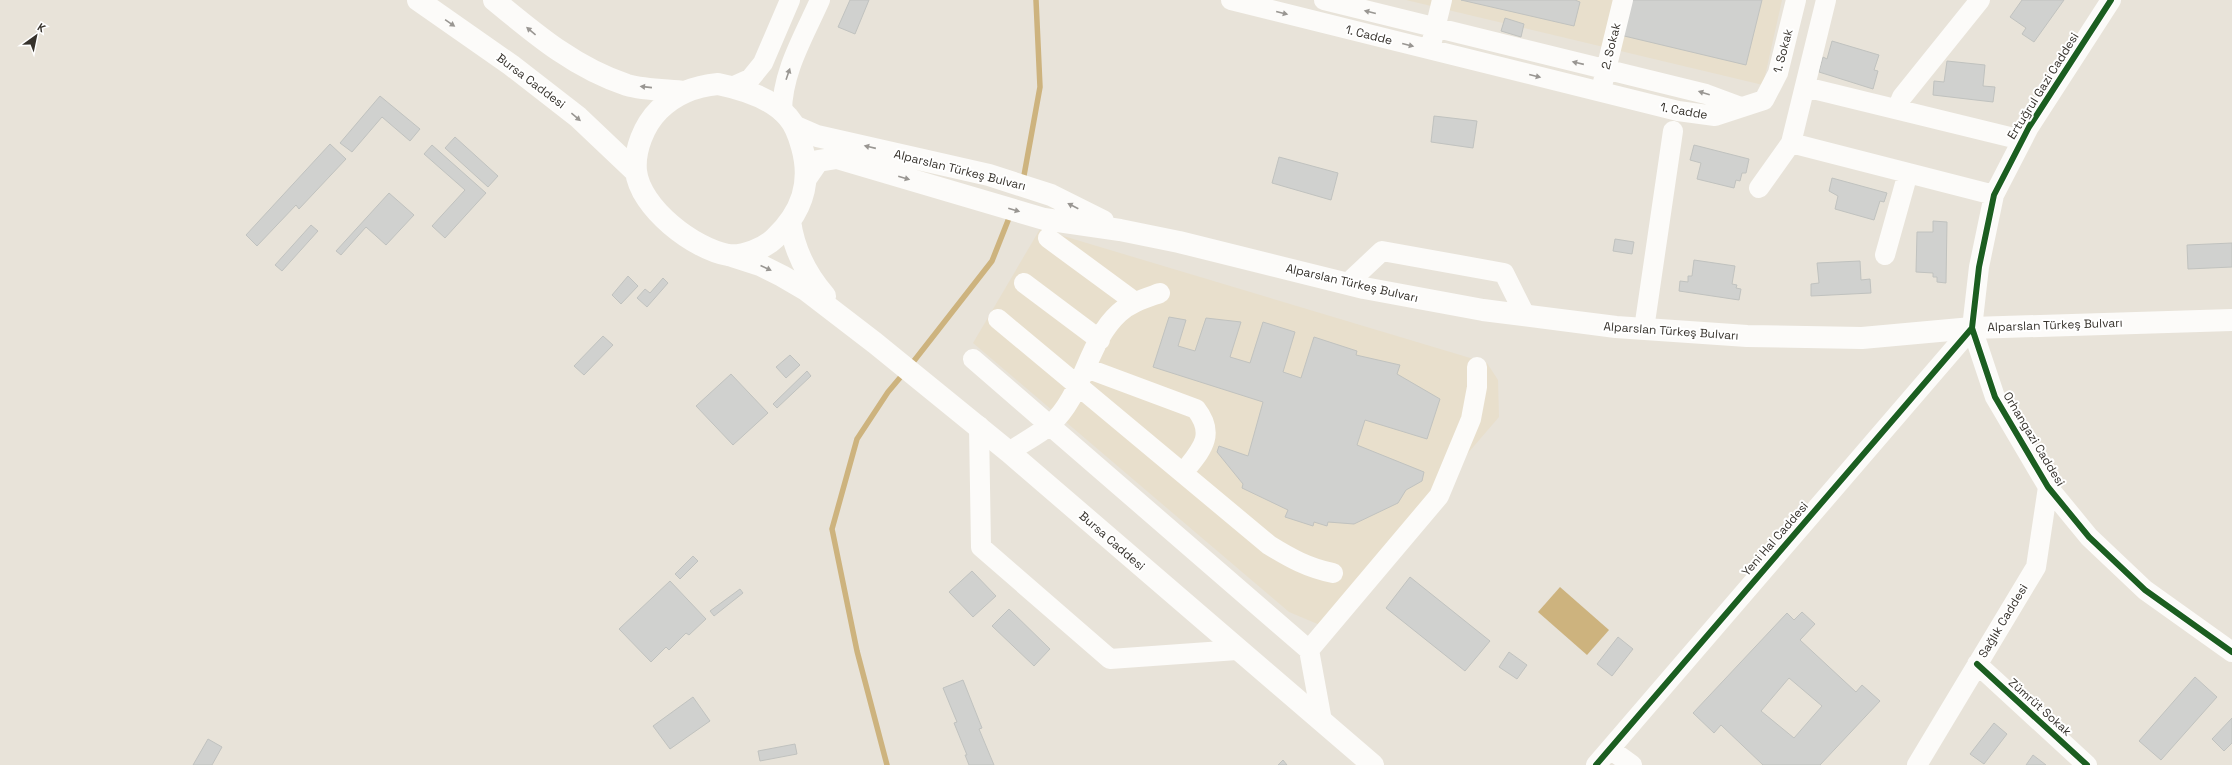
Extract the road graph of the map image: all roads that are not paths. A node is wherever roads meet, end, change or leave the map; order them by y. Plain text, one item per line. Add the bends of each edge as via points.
1 (418, 0) edge
2 (494, 0) edge
3 (790, 0) edge
4 (820, 0) edge
5 (1231, 0) edge
6 (1324, 0) edge
7 (1442, 0) edge
8 (1623, 0) edge
9 (1796, 0) edge
10 (1826, 0) edge
11 (1980, 0) edge
12 (2111, 0) edge
13 (1263, 4) edge
14 (1435, 28) junction
15 (1430, 50) junction
16 (1606, 69) junction
17 (732, 87) junction
18 (1805, 87) junction
19 (685, 92) junction
20 (1600, 92) junction
21 (1741, 107) junction
22 (1897, 110) junction
23 (788, 119) junction
24 (1673, 131) dead end
25 (2022, 140) junction
26 (1791, 142) junction
27 (636, 172) junction
28 (1908, 172) junction
29 (807, 177) junction
30 (1759, 188) dead end
31 (1994, 195) junction
32 (790, 221) junction
33 (1046, 228) junction
34 (1120, 230) junction
35 (729, 255) junction
36 (1885, 255) dead end
37 (1024, 283) dead end
38 (1348, 283) junction
39 (1160, 293) dead end
40 (1135, 302) junction
41 (1526, 315) junction
42 (998, 318) dead end
43 (2232, 320) edge
44 (847, 321) junction
45 (1972, 328) junction
46 (1644, 329) junction
47 (1100, 340) junction
48 (973, 359) dead end
49 (1477, 367) dead end
50 (1082, 376) junction
51 (1050, 425) junction
52 (979, 426) junction
53 (1009, 452) junction
54 (1183, 473) junction
55 (2048, 487) junction
56 (1333, 573) dead end
57 (2230, 648) edge
58 (1237, 650) junction
59 (1309, 650) junction
60 (1977, 664) junction
61 (1322, 721) junction
62 (1610, 749) junction
63 (1373, 765) edge
64 (1596, 765) edge
65 (1632, 765) edge
66 (1916, 765) edge
67 (2087, 765) edge

1 -> 27 main road, Bursa Caddesi via 512,65 572,112
19 -> 2 main road via 628,85 572,61
3 - 17 street via 763,63 750,79
23 -> 4 street via 782,94 787,74
5 - 13 street, 1. Cadde
14 -> 6 street, 1. Cadde
7 - 14 street
8 - 16 street, 2. Sokak
9 - 21 street, 1. Sokak via 1778,73 1764,100
10 - 18 street
11 - 22 street via 1902,97
12 - 25 street, Ertuğrul Gazi Caddesi
13 -> 15 street, 1. Cadde
14 - 15 street
16 -> 14 street, 1. Cadde
15 -> 20 street, 1. Cadde
16 - 20 street, 2. Sokak
21 -> 16 street, 1. Cadde via 1706,94
17 - 19 main road, Alparslan Türkeş Bulvarı via 718,84 703,85
17 - 23 main road, Alparslan Türkeş Bulvarı via 761,98
18 - 22 street
18 - 26 street
19 - 27 main road, Alparslan Türkeş Bulvarı via 667,103 651,118 640,143
20 - 21 street, 1. Cadde via 1678,111 1716,116
22 - 25 street
23 - 29 main road via 805,159
34 -> 23 main road, Alparslan Türkeş Bulvarı via 1051,194 989,175 817,136
24 - 46 street
25 - 31 street, Ertuğrul Gazi Caddesi
26 - 28 street
26 - 30 street
27 - 35 main road, Bursa Caddesi via 642,189 654,208 676,229 702,246
28 - 31 street
28 - 36 street
29 - 32 main road via 802,198
29 -> 33 main road, Alparslan Türkeş Bulvarı via 818,161 837,158 985,202
31 - 45 street, Ertuğrul Gazi Caddesi via 1979,267
32 - 35 main road via 774,239 750,252
32 - 44 main road, Bursa Caddesi via 800,259 811,280
33 - 34 main road, Alparslan Türkeş Bulvarı
33 - 40 street
34 - 38 main road, Alparslan Türkeş Bulvarı
35 -> 44 main road, Bursa Caddesi via 760,265 782,276 806,290
37 - 47 street
38 - 41 main road, Alparslan Türkeş Bulvarı via 1483,310
38 - 41 street via 1382,251 1504,274
39 - 40 street
40 - 47 street via 1120,312
41 - 46 main road, Alparslan Türkeş Bulvarı
42 - 50 street
43 - 45 main road, Alparslan Türkeş Bulvarı
44 - 52 main road, Bursa Caddesi
45 - 46 main road, Alparslan Türkeş Bulvarı via 1862,338 1747,336
45 - 55 street, Orhangazi Caddesi via 1995,397
45 - 62 street, Yeni Hal Caddesi
47 - 50 street
48 - 51 street
49 - 59 street via 1477,387 1471,419 1439,496
50 - 51 street
50 - 54 street
50 - 54 street via 1196,409 1205,423 1205,439 1203,446
51 - 53 street
51 - 59 street
52 - 53 main road, Bursa Caddesi
52 - 58 street via 981,547 1110,659
53 - 58 main road, Bursa Caddesi
54 - 56 street via 1269,545 1312,569
55 - 57 street, Orhangazi Caddesi via 2089,537 2145,590
55 - 60 street, Sağlık Caddesi via 2036,567
58 - 61 main road, Bursa Caddesi
59 - 61 street
60 - 66 street, Sağlık Caddesi
60 - 67 street, Zümrüt Sokak
61 - 63 main road, Bursa Caddesi
62 - 64 street, Yeni Hal Caddesi
62 - 65 street

